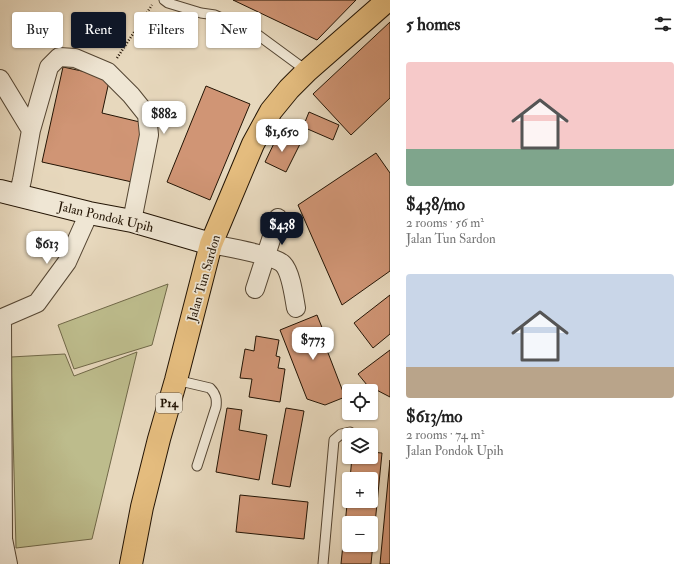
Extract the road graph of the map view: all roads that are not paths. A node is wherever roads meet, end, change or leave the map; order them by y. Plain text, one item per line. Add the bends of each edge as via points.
1 (164, 0) edge
2 (388, 0) edge
3 (307, 70) junction
4 (0, 79) edge
5 (31, 130) junction
6 (9, 193) edge
7 (89, 212) junction
8 (278, 218) dead end
9 (132, 221) junction
10 (211, 244) junction
11 (266, 256) junction
12 (255, 289) dead end
13 (296, 308) dead end
14 (1, 319) edge
15 (176, 380) junction
16 (342, 434) edge
17 (197, 466) dead end
18 (8, 564) edge
19 (131, 564) edge
20 (324, 564) edge

1 - 3 lane via 231,22 243,32 258,36
2 - 3 main road, Jalan Tun Sardon / P14
3 - 10 main road, Jalan Tun Sardon / P14 via 271,112 253,144
4 - 5 street
5 - 6 street via 22,180
5 - 9 street via 49,67 58,58 75,58 108,72 148,115 149,134
6 - 7 main road, Jalan Pondok Upih
7 - 9 main road, Jalan Pondok Upih
7 - 14 street via 67,262 37,302
8 - 11 street
9 - 10 main road, Jalan Pondok Upih
10 - 11 street
10 - 15 main road, Jalan Tun Sardon / P14
11 - 12 street
11 - 13 street via 283,264 288,272
14 - 18 street via 3,539
15 - 17 lane via 210,388 217,399
15 - 19 main road, Jalan Tun Sardon / P14 via 158,439
16 - 20 lane via 334,440

